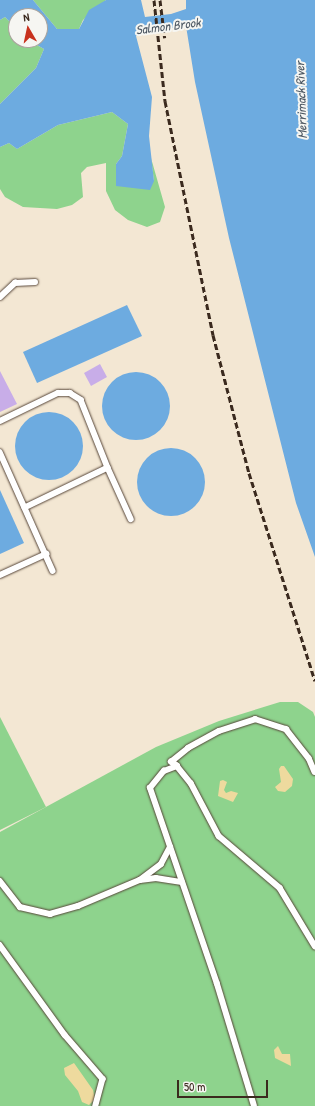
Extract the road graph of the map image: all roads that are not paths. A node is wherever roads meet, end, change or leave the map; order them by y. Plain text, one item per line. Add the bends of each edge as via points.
1 (35, 282) dead end
2 (0, 297) edge
3 (0, 421) edge
4 (0, 452) edge
5 (108, 468) junction
6 (25, 508) junction
7 (131, 519) dead end
8 (46, 554) junction
9 (53, 571) dead end
10 (0, 575) edge
11 (177, 766) junction
12 (315, 772) edge
13 (170, 847) junction
14 (140, 880) junction
15 (0, 881) edge
16 (182, 882) junction
17 (0, 944) edge
18 (315, 946) edge
19 (96, 1106) edge
20 (254, 1106) edge

1 - 2 lane via 15,283
3 - 5 lane via 58,394 70,393 81,400
4 - 6 lane
5 - 6 lane
5 - 7 lane
6 - 8 lane
8 - 9 lane
8 - 10 lane
11 - 12 lane via 171,762 188,748 219,731 255,719 286,729 309,758
11 - 13 lane via 164,771 150,788
11 - 18 lane via 191,783 219,836 280,888
13 - 14 lane via 161,864
13 - 16 lane
14 - 15 lane via 78,906 50,914 20,907
14 - 16 lane via 156,878
16 - 20 lane via 217,984
17 - 19 lane via 65,1035 103,1078

